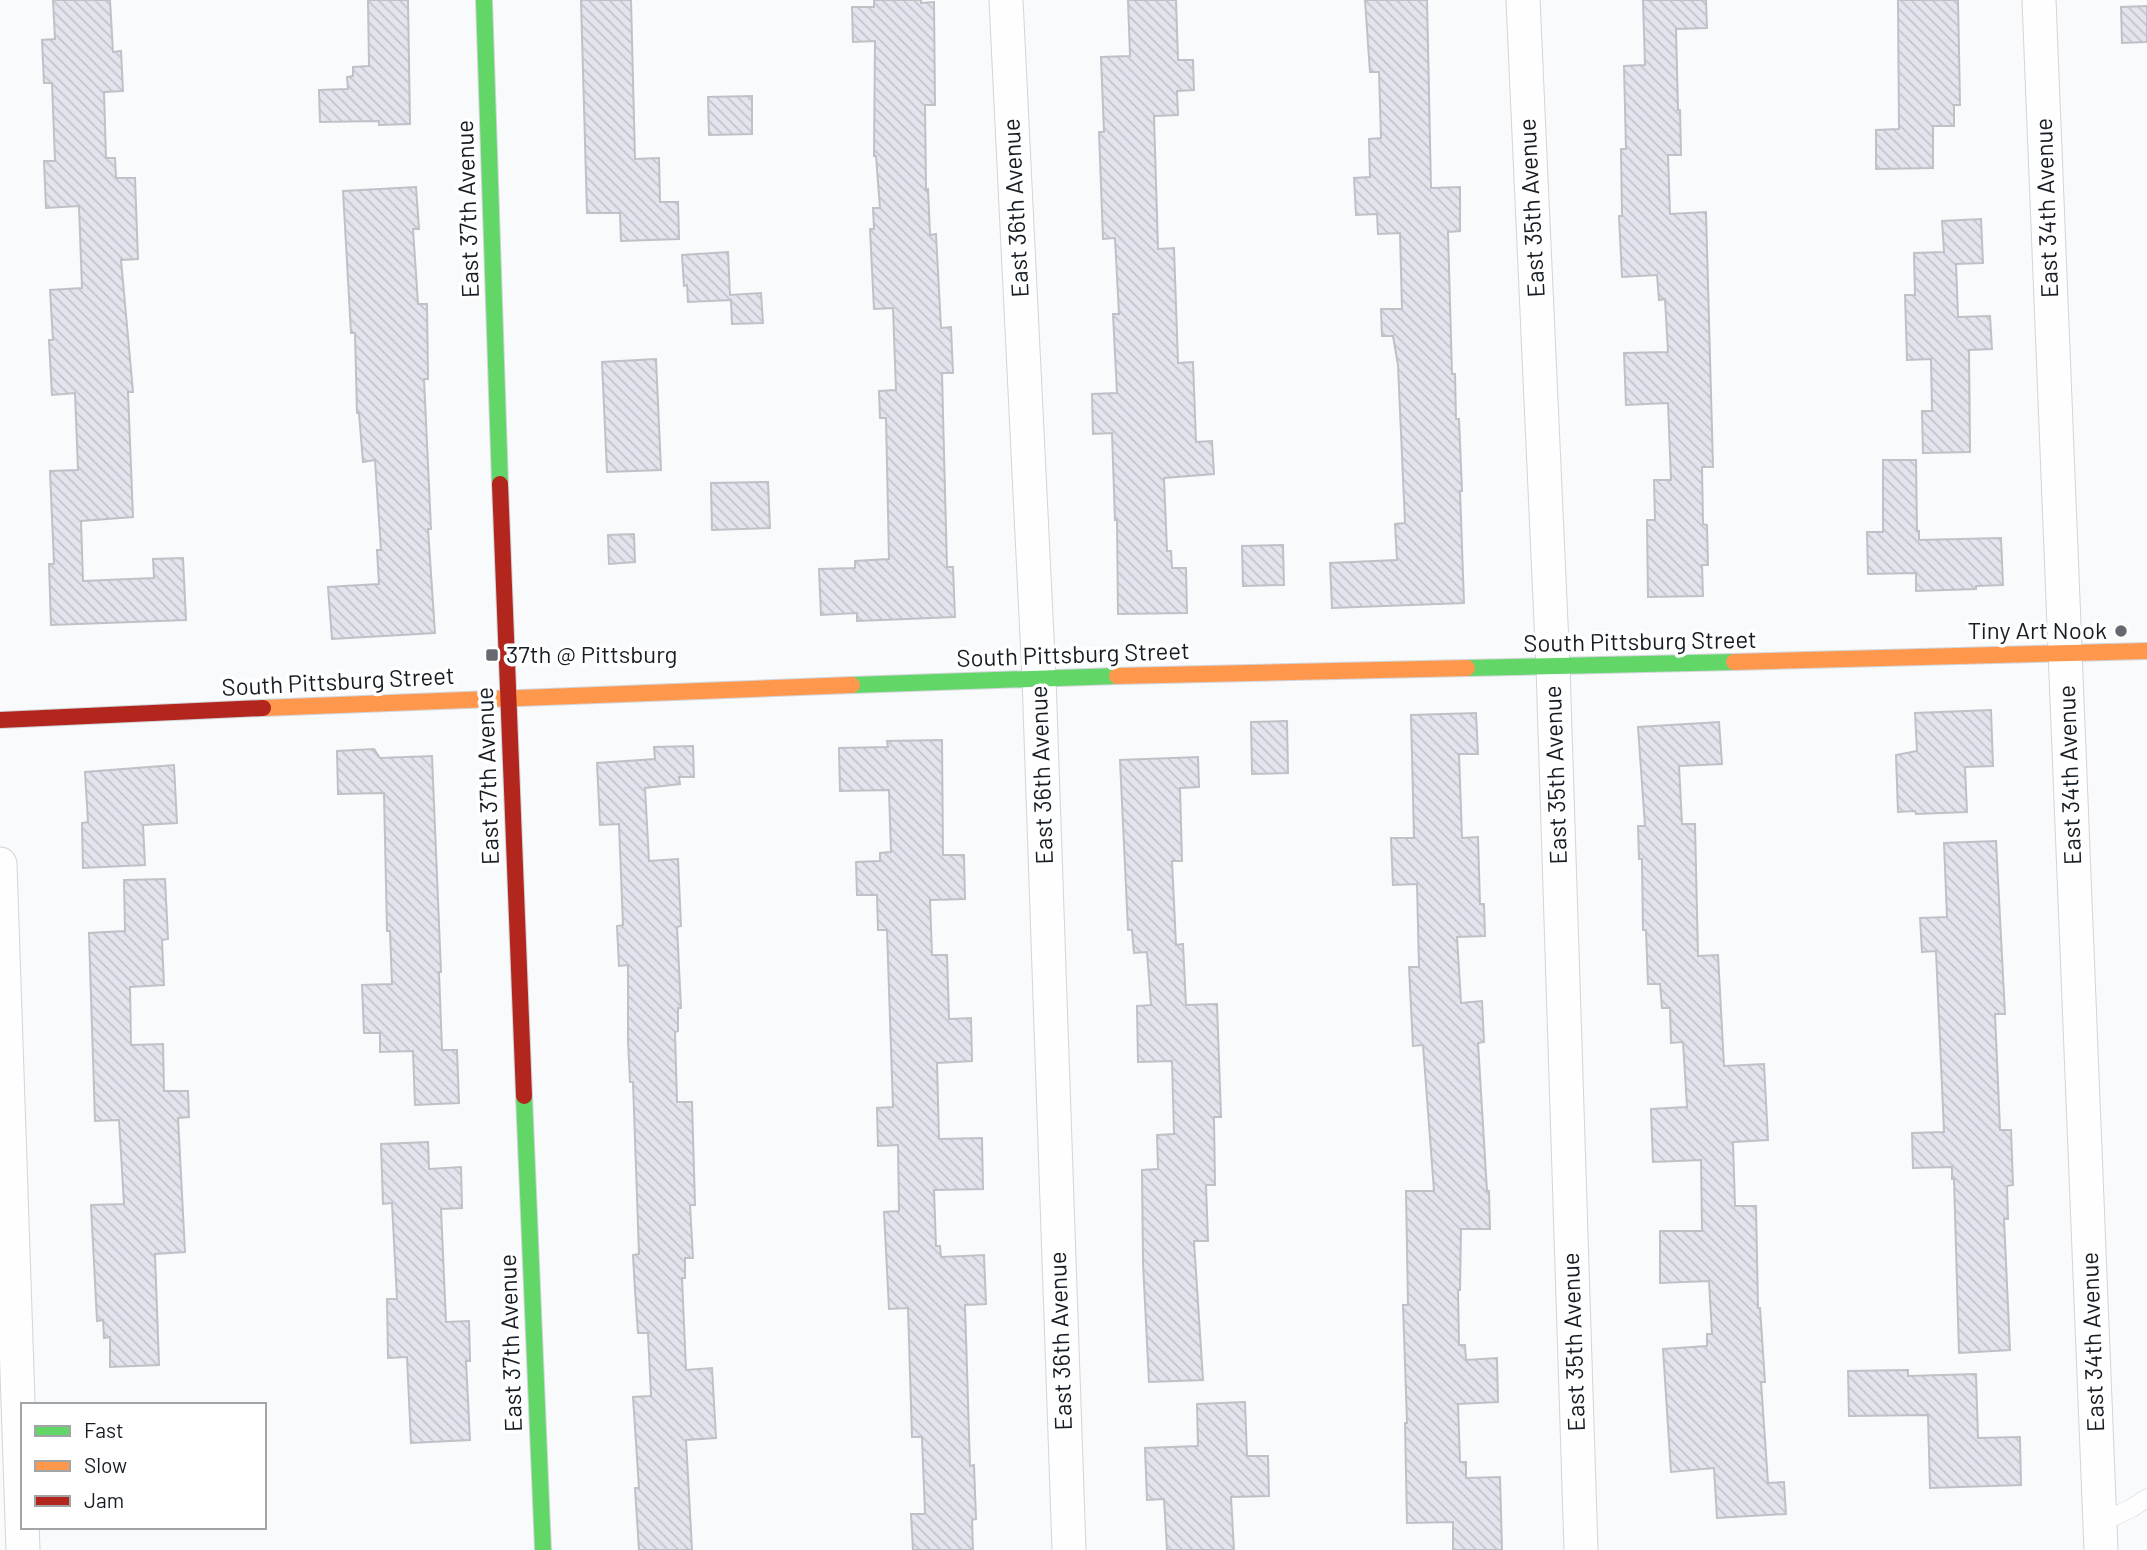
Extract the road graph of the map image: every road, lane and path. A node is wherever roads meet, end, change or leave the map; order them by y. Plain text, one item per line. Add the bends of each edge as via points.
1 (484, 0) edge
2 (1006, 0) edge
3 (1523, 0) edge
4 (2039, 0) edge
5 (2147, 651) edge
6 (2065, 655) junction
7 (1553, 667) junction
8 (1039, 678) junction
9 (507, 697) junction
10 (0, 720) edge
11 (0, 864) edge
12 (21, 1490) edge
13 (2147, 1498) edge
14 (22, 1529) edge
15 (2100, 1536) edge
16 (23, 1550) edge
17 (543, 1550) edge
18 (1069, 1550) edge
19 (1581, 1550) edge

1 - 9 street, East 37th Avenue
2 - 8 street, East 36th Avenue
3 - 7 street, East 35th Avenue
4 - 6 street, East 34th Avenue
5 - 6 street, South Pittsburg Street
6 - 7 street, South Pittsburg Street
6 - 15 street, East 34th Avenue
7 - 8 street, South Pittsburg Street
7 - 19 street, East 35th Avenue
8 - 9 street, South Pittsburg Street
8 - 18 street, East 36th Avenue
9 - 10 street, South Pittsburg Street
9 - 17 street, East 37th Avenue
11 - 12 street
13 - 15 lane
14 - 16 street

